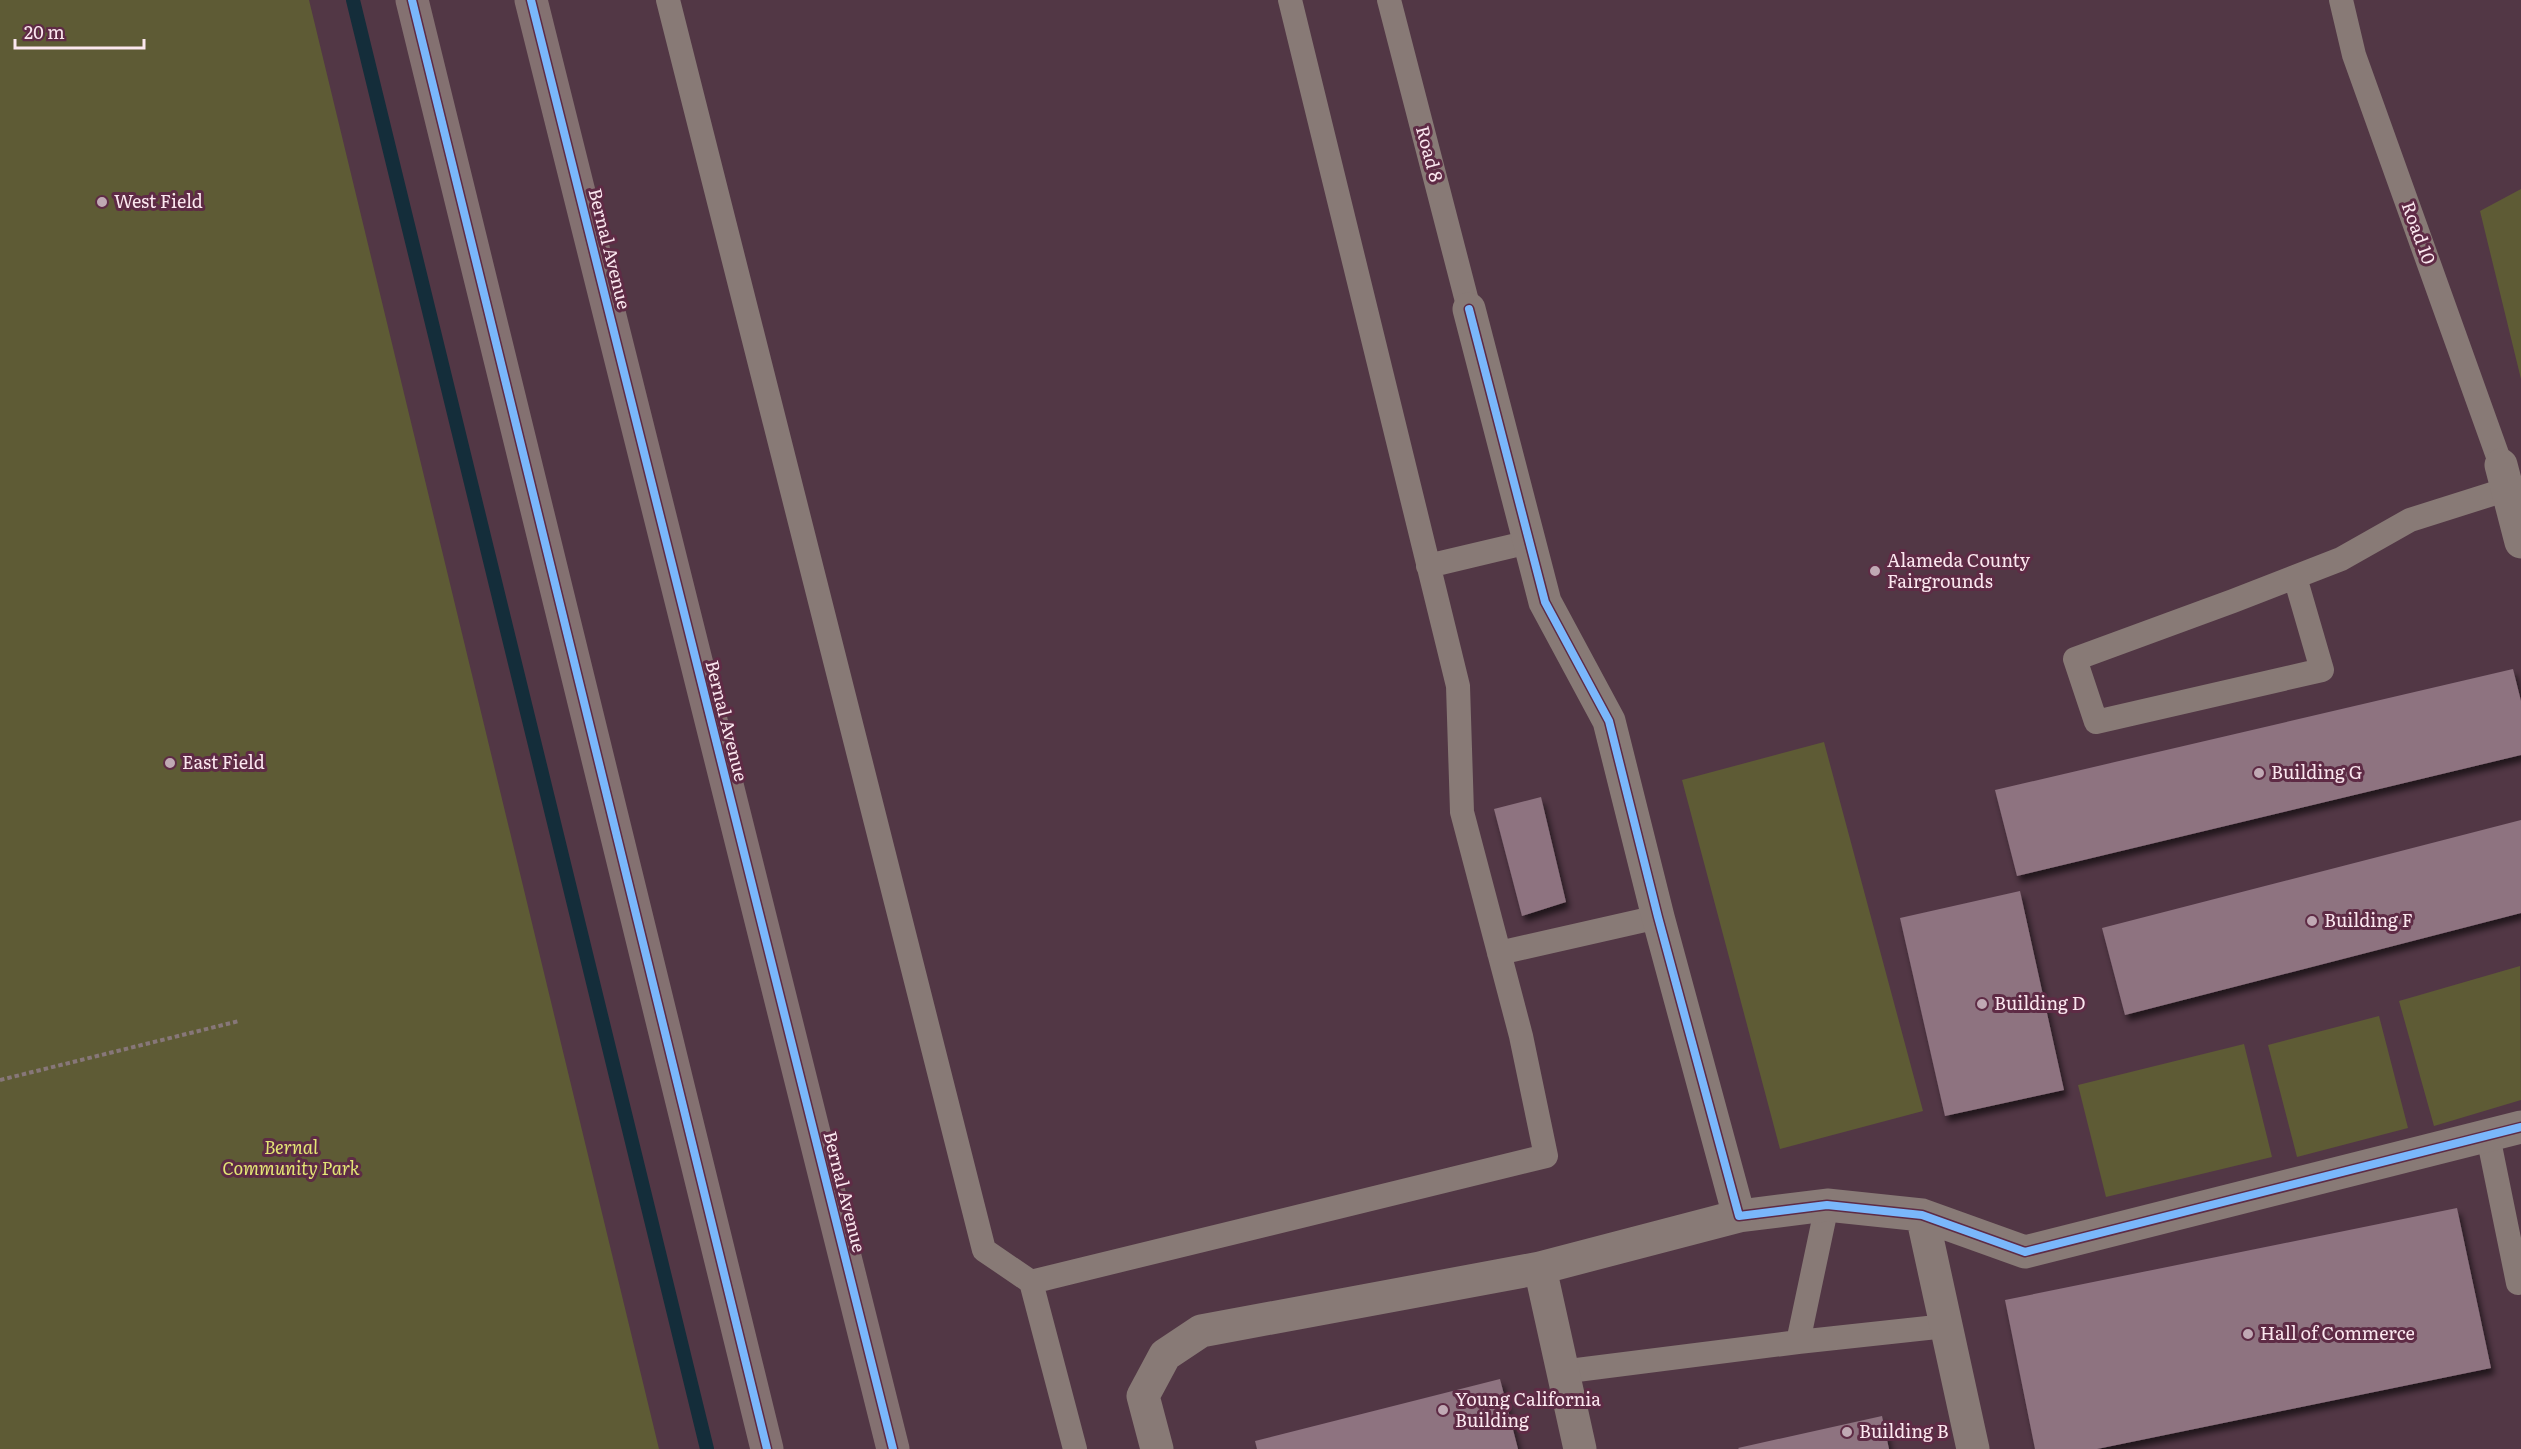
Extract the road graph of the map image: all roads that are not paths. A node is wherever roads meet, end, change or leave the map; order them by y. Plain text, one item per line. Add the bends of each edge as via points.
1 (411, 0) edge
2 (531, 0) edge
3 (668, 0) edge
4 (1290, 0) edge
5 (1389, 0) edge
6 (2341, 0) edge
7 (1469, 309) joint
8 (2505, 477) junction
9 (1529, 542) junction
10 (2521, 542) edge
11 (1428, 566) junction
12 (2295, 577) junction
13 (1658, 917) junction
14 (1499, 953) junction
15 (2521, 1127) edge
16 (2488, 1136) junction
17 (1827, 1205) junction
18 (1922, 1215) junction
19 (1739, 1216) junction
20 (1540, 1268) junction
21 (1031, 1282) junction
22 (2521, 1282) edge
23 (1946, 1326) junction
24 (1798, 1342) junction
25 (1561, 1372) junction
26 (766, 1449) edge
27 (893, 1449) edge
28 (1075, 1449) edge
29 (1156, 1449) edge
30 (1580, 1449) edge
31 (1973, 1449) edge

1 - 26 main road
2 - 27 main road, Bernal Avenue
3 - 21 lane via 984,1250
4 - 11 lane
5 - 7 lane, Road 8
6 - 8 lane, Road 10 via 2354,55
7 - 9 street
8 - 10 street
8 - 12 lane via 2409,520 2341,559
9 - 11 lane
9 - 13 street via 1545,602 1609,721
11 - 14 lane via 1458,686 1462,812
12 - 12 lane via 2075,659 2096,722 2322,670
13 - 14 lane
13 - 19 street
14 - 21 lane via 1546,1156
15 - 16 street
16 - 18 street via 2025,1252
16 - 22 lane via 2518,1283
17 - 18 street
17 - 19 street
17 - 24 lane
18 - 23 street
19 - 20 street
20 - 25 street
20 - 29 street via 1201,1331 1165,1355 1143,1396
21 - 28 lane
23 - 24 lane
23 - 31 street
24 - 25 lane
25 - 30 street

